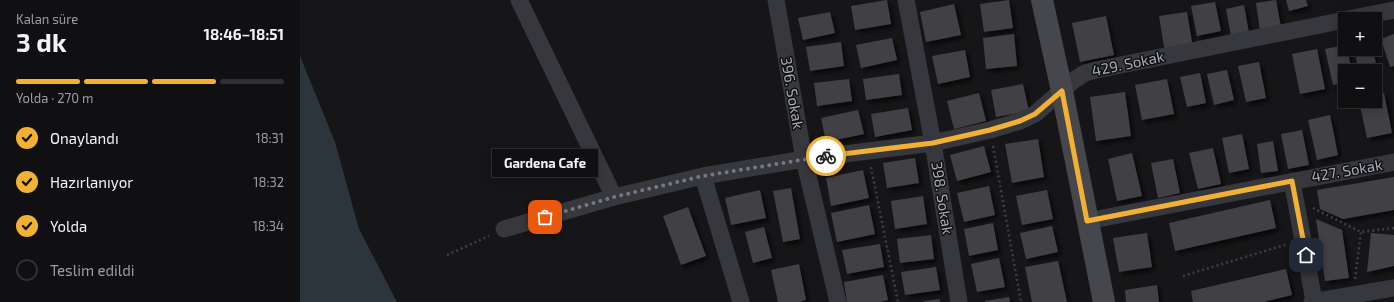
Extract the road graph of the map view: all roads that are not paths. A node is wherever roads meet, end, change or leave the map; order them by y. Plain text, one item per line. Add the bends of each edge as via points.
1 (519, 0) edge
2 (776, 0) edge
3 (906, 0) edge
4 (1042, 0) edge
5 (1394, 10) edge
6 (1382, 12) edge
7 (1338, 21) edge
8 (1062, 91) junction
9 (933, 143) junction
10 (804, 159) junction
11 (1394, 162) edge
12 (703, 176) junction
13 (1292, 181) junction
14 (614, 197) junction
15 (1087, 221) junction
16 (504, 229) road end
17 (1394, 288) edge
18 (741, 302) edge
19 (838, 302) edge
20 (959, 302) edge
21 (1104, 302) edge
22 (1313, 302) edge

1 - 14 street
2 - 10 street, 396. Sokak
3 - 9 street, 398. Sokak
4 - 8 street
5 - 6 street
7 - 8 street, 429. Sokak via 1096,70 1085,73
8 - 9 street, 429. Sokak via 1035,114 1020,121
8 - 15 street
9 - 10 street, 429. Sokak
9 - 20 street, 398. Sokak
10 - 12 street, 429. Sokak
10 - 19 street, 396. Sokak
11 - 13 street, 427. Sokak
12 - 14 street, 429. Sokak
12 - 18 street
13 - 15 street, 427. Sokak
13 - 22 street
14 - 16 street, 429. Sokak
15 - 21 street
17 - 22 street

